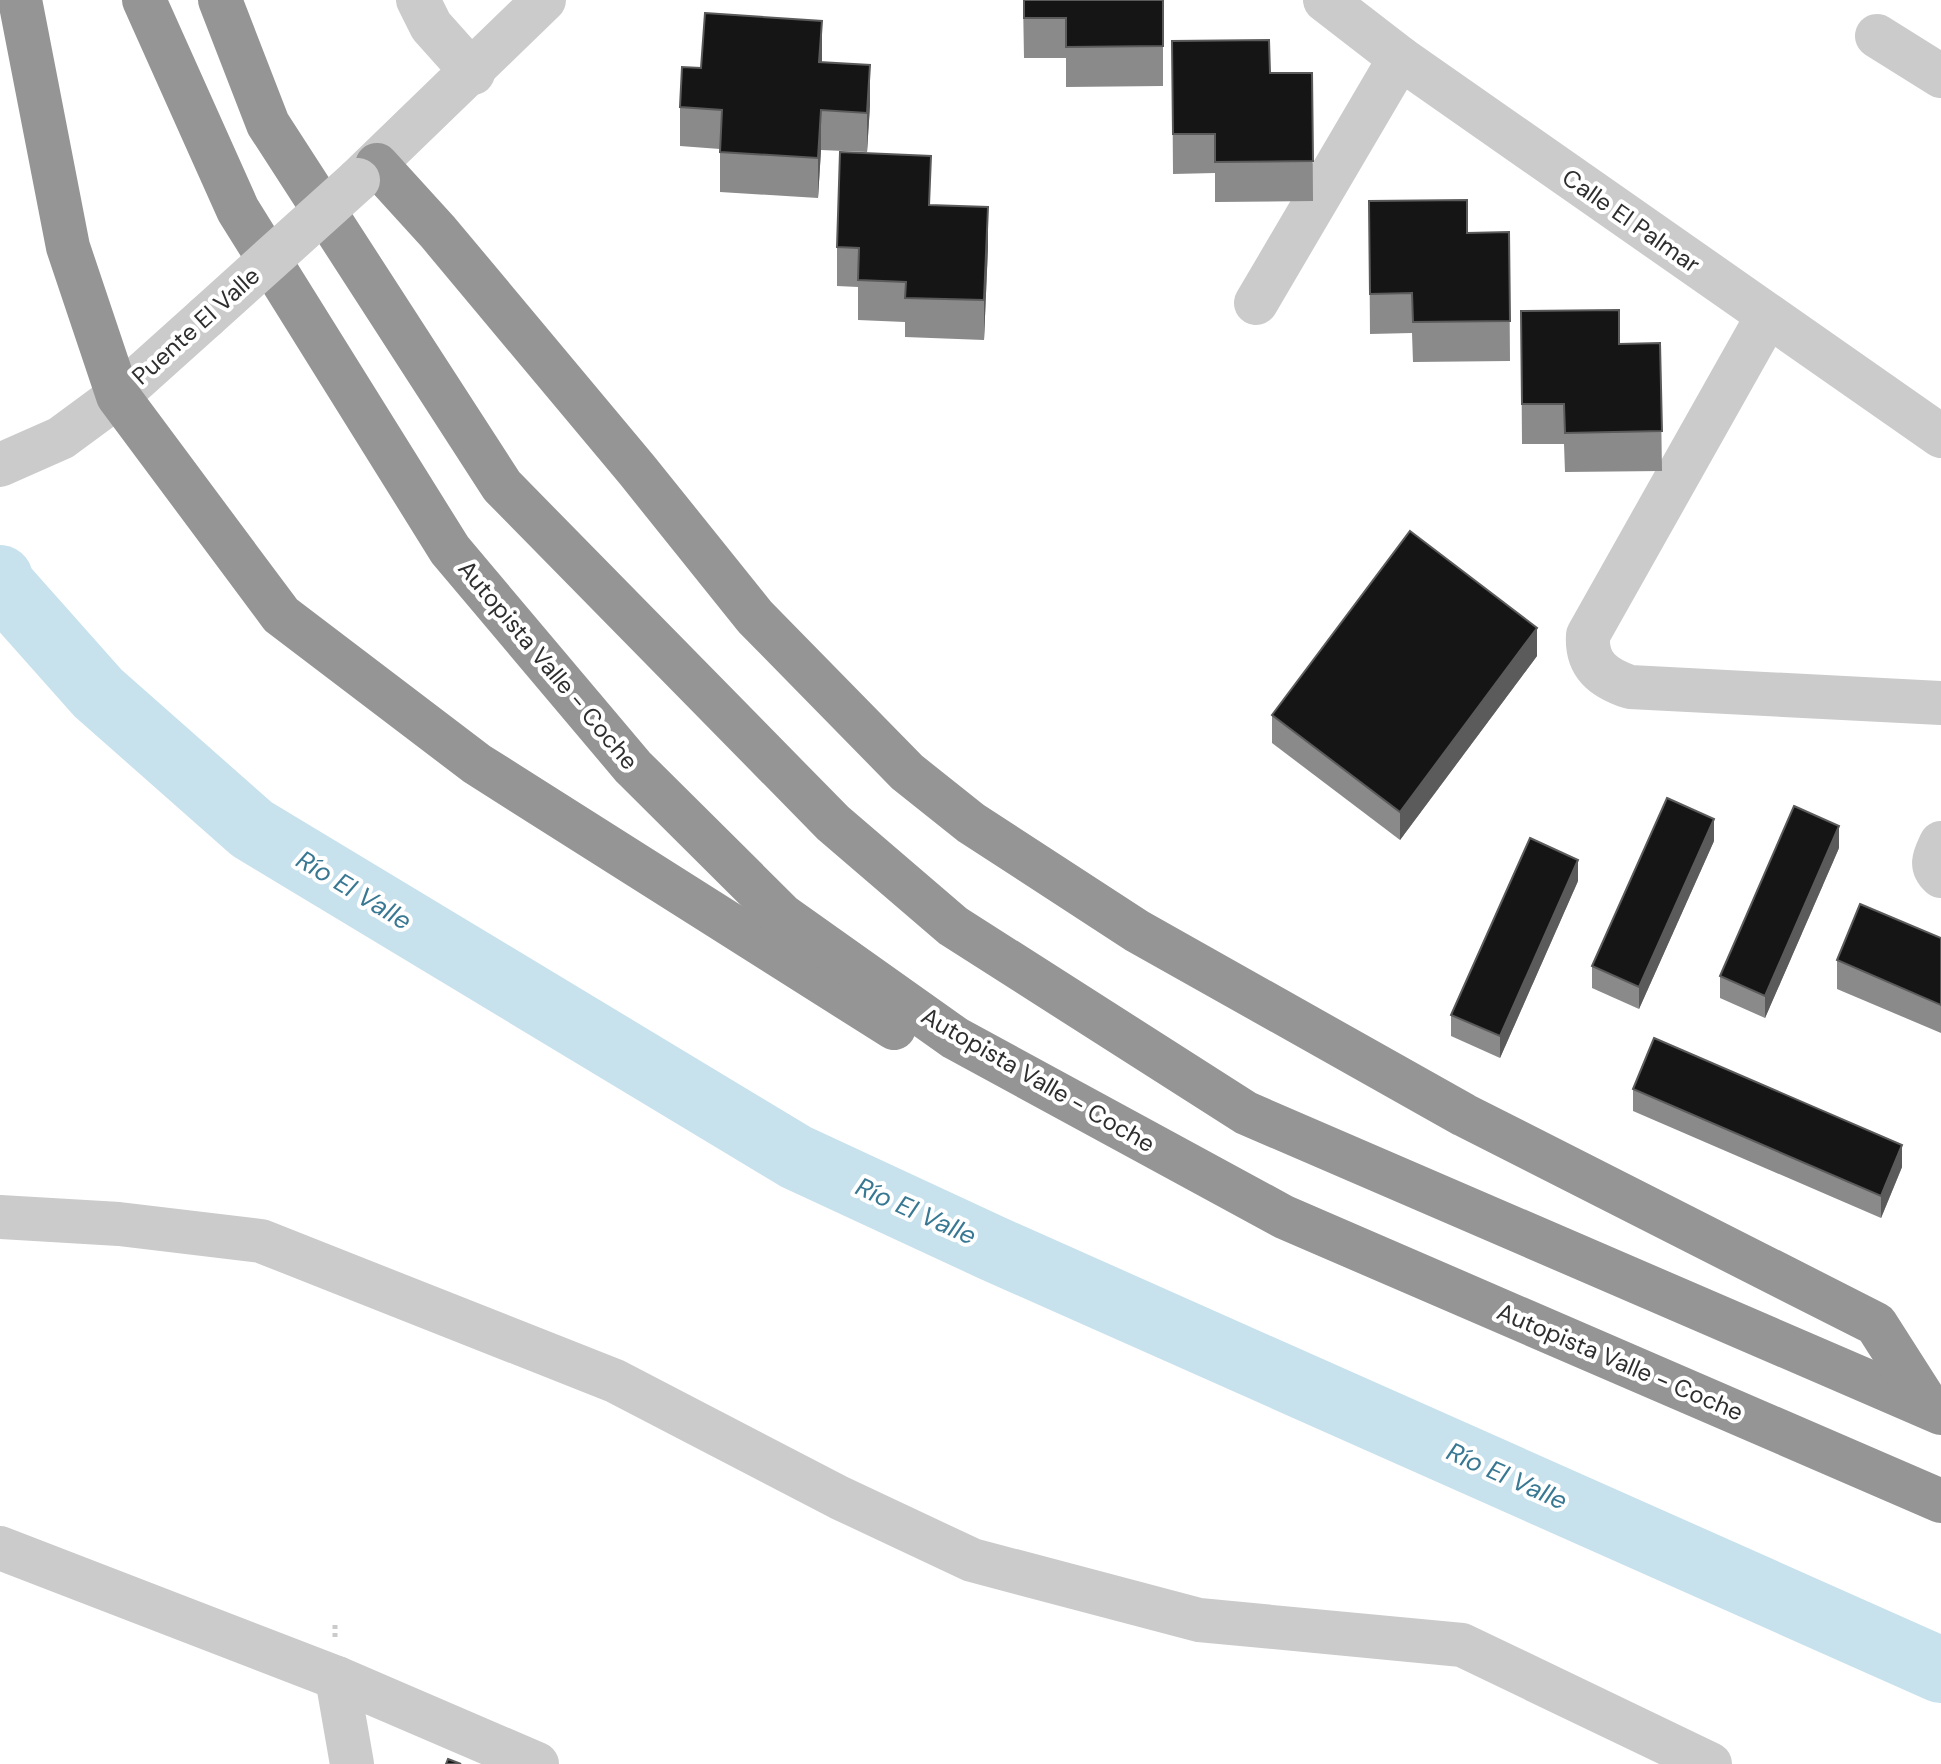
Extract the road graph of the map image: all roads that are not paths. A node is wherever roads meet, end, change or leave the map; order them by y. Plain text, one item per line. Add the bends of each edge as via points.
1 (20, 0) edge
2 (144, 0) edge
3 (220, 0) edge
4 (418, 0) edge
5 (544, 0) edge
6 (1325, 0) edge
7 (1877, 36) dead end
8 (1400, 58) junction
9 (473, 73) junction
10 (1941, 76) edge
11 (368, 172) junction
12 (1256, 303) dead end
13 (1767, 317) junction
14 (118, 396) junction
15 (1941, 436) edge
16 (0, 465) edge
17 (1941, 703) edge
18 (1941, 843) edge
19 (1941, 876) edge
20 (0, 1217) edge
21 (1284, 1217) junction
22 (1935, 1410) edge
23 (1941, 1501) edge
24 (0, 1548) edge
25 (337, 1678) junction
26 (352, 1764) edge
27 (537, 1764) edge
28 (1710, 1764) edge

1 - 14 highway via 68,247
2 - 21 highway, Autopista Valle - Coche via 238,210 450,550 633,767 783,916 955,1038
3 - 22 highway via 268,124 502,486 833,823 953,926 1246,1113
4 - 9 street via 431,26
5 - 9 street, Puente El Valle
6 - 8 street, Calle El Palmar
7 - 10 street
8 - 12 street
8 - 13 street, Calle El Palmar
9 - 11 street, Puente El Valle
11 - 14 street, Puente El Valle, bridge
11 - 22 highway via 627,458 755,617 907,772 971,823 1137,931 1464,1115 1876,1324
13 - 15 street, Calle El Palmar
13 - 17 street via 1588,635 1587,650 1607,680 1630,687
14 - 16 street, Puente El Valle via 61,438
14 - 21 highway via 281,615 477,764 877,1018 1101,1144
18 - 19 street via 1933,860
20 - 28 street via 261,1241 615,1381 972,1560 1199,1620 1462,1645
21 - 23 highway, Autopista Valle - Coche
24 - 25 street
25 - 26 street
25 - 27 street

